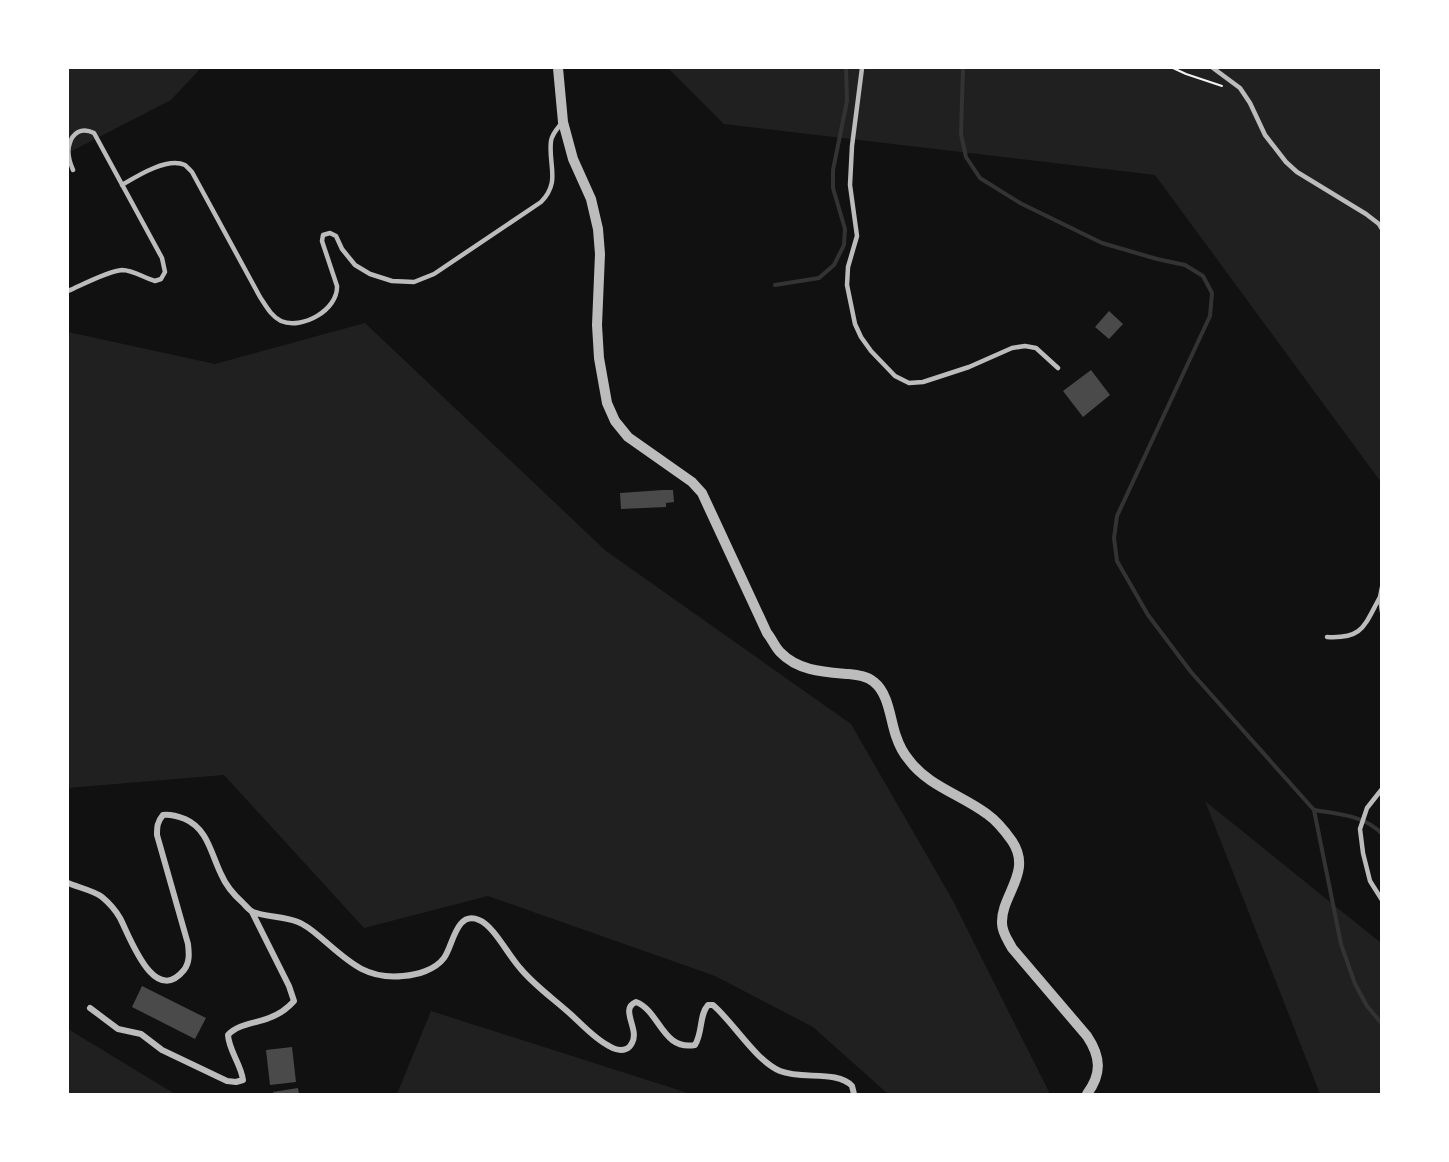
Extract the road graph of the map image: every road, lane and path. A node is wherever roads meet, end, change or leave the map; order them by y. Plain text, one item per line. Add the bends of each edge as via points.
1 (558, 68) edge
2 (862, 68) edge
3 (1173, 68) edge
4 (1213, 68) edge
5 (1240, 88) junction
6 (563, 122) junction
7 (73, 170) dead end
8 (122, 185) junction
9 (1382, 229) edge
10 (68, 291) edge
11 (1058, 368) dead end
12 (1382, 587) edge
13 (1380, 597) junction
14 (1382, 612) edge
15 (1327, 637) dead end
16 (1382, 789) edge
17 (68, 883) edge
18 (1382, 900) edge
19 (252, 912) junction
20 (90, 1008) dead end
21 (854, 1095) edge
22 (1087, 1095) edge

1 - 6 street
2 - 11 lane via 850,185 857,236 847,285 861,337 895,376 909,383 923,382 1024,346 1036,348
3 - 5 path via 1218,86
4 - 5 lane
5 - 9 lane via 1265,135 1286,162 1366,214
6 - 8 lane via 551,140 553,178 548,195 434,274 414,282 370,274 355,265 336,236 323,235 337,292 325,311 301,322 284,322 272,315 186,166 162,165
6 - 22 street via 598,228 599,358 607,403 615,421 628,437 702,493 767,633 780,652 808,669 874,681 910,762 943,789 988,815 1014,843 1019,867 1002,925 1012,948 1095,1048 1098,1075
7 - 8 lane via 69,147 73,137 87,129 94,133
8 - 10 lane via 162,258 165,272 155,282 122,270
12 - 13 lane
13 - 14 lane
13 - 15 lane via 1356,634
16 - 18 lane via 1367,808 1360,829 1370,881
17 - 19 street via 101,896 118,915 154,977 174,979 187,966 189,956 157,835 159,820 170,814 190,821 206,837 228,887
19 - 20 street via 294,1001 286,1010 232,1030 228,1035 243,1080 227,1081 162,1050 141,1034 118,1029
19 - 21 street via 298,922 357,968 389,977 423,972 435,966 444,958 459,925 466,918 481,920 523,972 607,1046 626,1050 631,1045 635,1036 629,1008 636,1002 672,1041 695,1045 705,1008 713,1005 773,1067 796,1075 844,1079 852,1086

